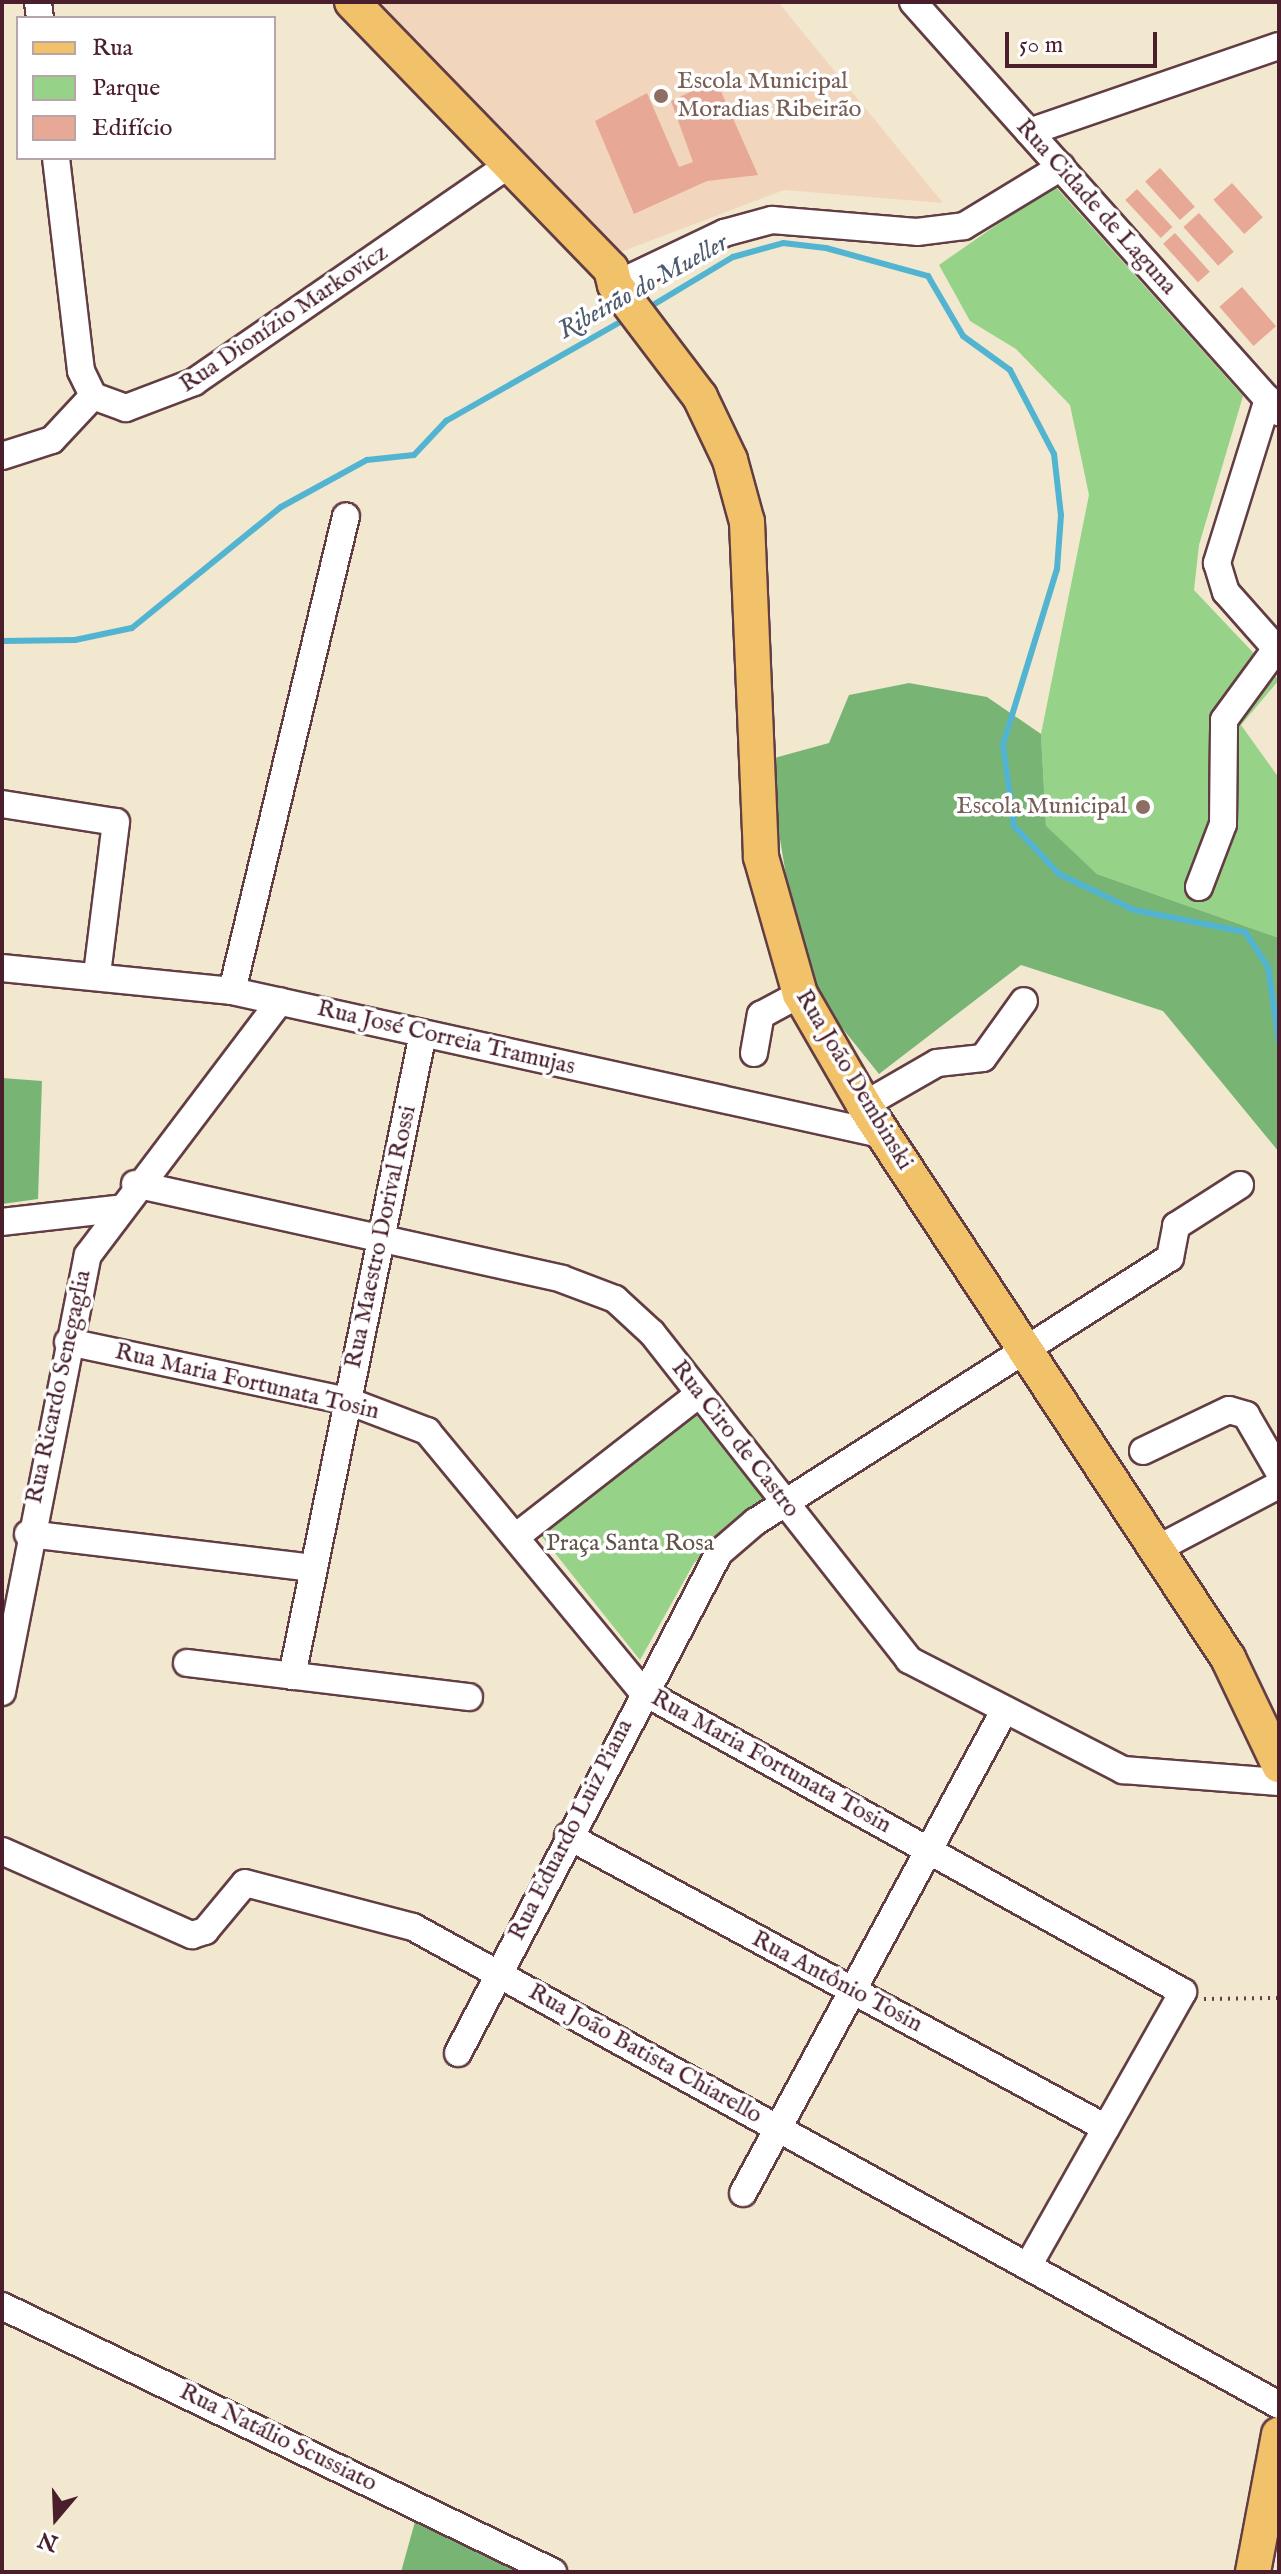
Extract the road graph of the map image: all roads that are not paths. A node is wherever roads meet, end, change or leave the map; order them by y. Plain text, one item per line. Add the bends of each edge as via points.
1 (352, 2) edge
2 (913, 2) edge
3 (1279, 46) edge
4 (1029, 132) junction
5 (56, 160) edge
6 (506, 167) junction
7 (1061, 167) junction
8 (622, 292) junction
9 (93, 396) junction
10 (1275, 398) edge
11 (2, 456) edge
12 (346, 516) dead end
13 (1277, 650) edge
14 (2, 804) edge
15 (1199, 887) dead end
16 (2, 968) edge
17 (97, 974) junction
18 (232, 991) junction
19 (800, 994) junction
20 (280, 1001) junction
21 (1024, 1001) dead end
22 (423, 1033) junction
23 (754, 1053) dead end
24 (864, 1105) junction
25 (885, 1135) junction
26 (135, 1184) junction
27 (1240, 1185) dead end
28 (116, 1209) junction
29 (2, 1222) edge
30 (381, 1239) junction
31 (68, 1342) junction
32 (1028, 1354) junction
33 (699, 1394) junction
34 (348, 1401) junction
35 (1143, 1451) dead end
36 (1279, 1472) edge
37 (1279, 1485) edge
38 (785, 1503) junction
39 (28, 1534) junction
40 (518, 1535) junction
41 (1157, 1549) junction
42 (313, 1568) junction
43 (8, 1602) edge
44 (187, 1663) dead end
45 (292, 1676) junction
46 (642, 1691) junction
47 (2, 1692) edge
48 (469, 1697) dead end
49 (1003, 1713) junction
50 (1279, 1765) edge
51 (1279, 1782) edge
52 (568, 1836) junction
53 (928, 1850) junction
54 (2, 1851) edge
55 (498, 1973) junction
56 (852, 1990) junction
57 (458, 2053) dead end
58 (778, 2128) junction
59 (1106, 2128) junction
60 (743, 2193) dead end
61 (1028, 2266) junction
62 (2, 2306) edge
63 (1279, 2405) edge
64 (1279, 2434) edge
65 (553, 2572) edge
66 (1253, 2572) edge

1 - 6 main road, Rua João Dembinski
2 - 4 street, Rua Cidade de Laguna
3 - 4 street
4 - 7 street, Rua Cidade de Laguna
5 - 9 street via 81,371
6 - 8 main road, Rua João Dembinski via 516,191 599,279
6 - 9 street, Rua Dionízio Markovicz via 170,396 126,408
7 - 8 street via 964,226 917,232 772,220 724,233
7 - 10 street, Rua Cidade de Laguna via 1247,375
8 - 19 main road, Rua João Dembinski via 700,397 740,491 750,555 761,857
9 - 11 street via 52,440
10 - 13 street via 1217,563 1226,592
12 - 18 street
13 - 15 street via 1224,720 1223,824
14 - 17 street via 116,822
16 - 17 street, Rua José Correia Tramujas
17 - 18 street, Rua José Correia Tramujas
18 - 20 street, Rua José Correia Tramujas
19 - 23 street via 761,1015
19 - 24 main road, Rua João Dembinski
20 - 22 street, Rua José Correia Tramujas
20 - 26 street, Rua Ricardo Senegaglia
21 - 24 street via 983,1058 937,1063
22 - 25 street, Rua José Correia Tramujas
22 - 30 street, Rua Maestro Dorival Rossi
24 - 25 main road, Rua João Dembinski
25 - 32 main road, Rua João Dembinski
26 - 28 street, Rua Ricardo Senegaglia
26 - 30 street, Rua Ciro de Castro
27 - 32 street, Rua Eduardo Luiz Piana via 1176,1226 1170,1258
28 - 29 street
28 - 31 street, Rua Ricardo Senegaglia via 88,1255
30 - 33 street, Rua Ciro de Castro via 562,1279 615,1299
30 - 34 street, Rua Maestro Dorival Rossi
31 - 34 street, Rua Maria Fortunata Tosin
31 - 39 street, Rua Ricardo Senegaglia
32 - 38 street, Rua Eduardo Luiz Piana
32 - 41 main road, Rua João Dembinski
33 - 38 street, Rua Ciro de Castro
33 - 40 street
34 - 40 street, Rua Maria Fortunata Tosin via 427,1431
34 - 42 street, Rua Maestro Dorival Rossi
35 - 36 street via 1229,1410 1246,1415
37 - 41 street
38 - 46 street, Rua Eduardo Luiz Piana via 737,1535 704,1572
38 - 49 street, Rua Ciro de Castro via 909,1660
39 - 42 street
39 - 43 street, Rua Ricardo Senegaglia
40 - 46 street, Rua Maria Fortunata Tosin
41 - 50 main road, Rua João Dembinski via 1228,1658
42 - 45 street, Rua Maestro Dorival Rossi
43 - 47 street, Rua Ricardo Senegaglia
44 - 45 street
45 - 48 street
46 - 52 street, Rua Eduardo Luiz Piana
46 - 53 street, Rua Maria Fortunata Tosin
49 - 51 street, Rua Ciro de Castro via 1123,1770
49 - 53 street
52 - 55 street, Rua Eduardo Luiz Piana
52 - 56 street, Rua Antônio Tosin
53 - 56 street
53 - 59 street, Rua Maria Fortunata Tosin via 1183,1992
54 - 55 street, Rua João Batista Chiarello via 184,1934 199,1935 229,1893 254,1884 389,1918
55 - 57 street, Rua Eduardo Luiz Piana
55 - 58 street, Rua João Batista Chiarello
56 - 58 street
56 - 59 street, Rua Antônio Tosin
58 - 60 street
58 - 61 street, Rua João Batista Chiarello
59 - 61 street
61 - 63 street, Rua João Batista Chiarello
62 - 65 street, Rua Natálio Scussiato
64 - 66 main road

